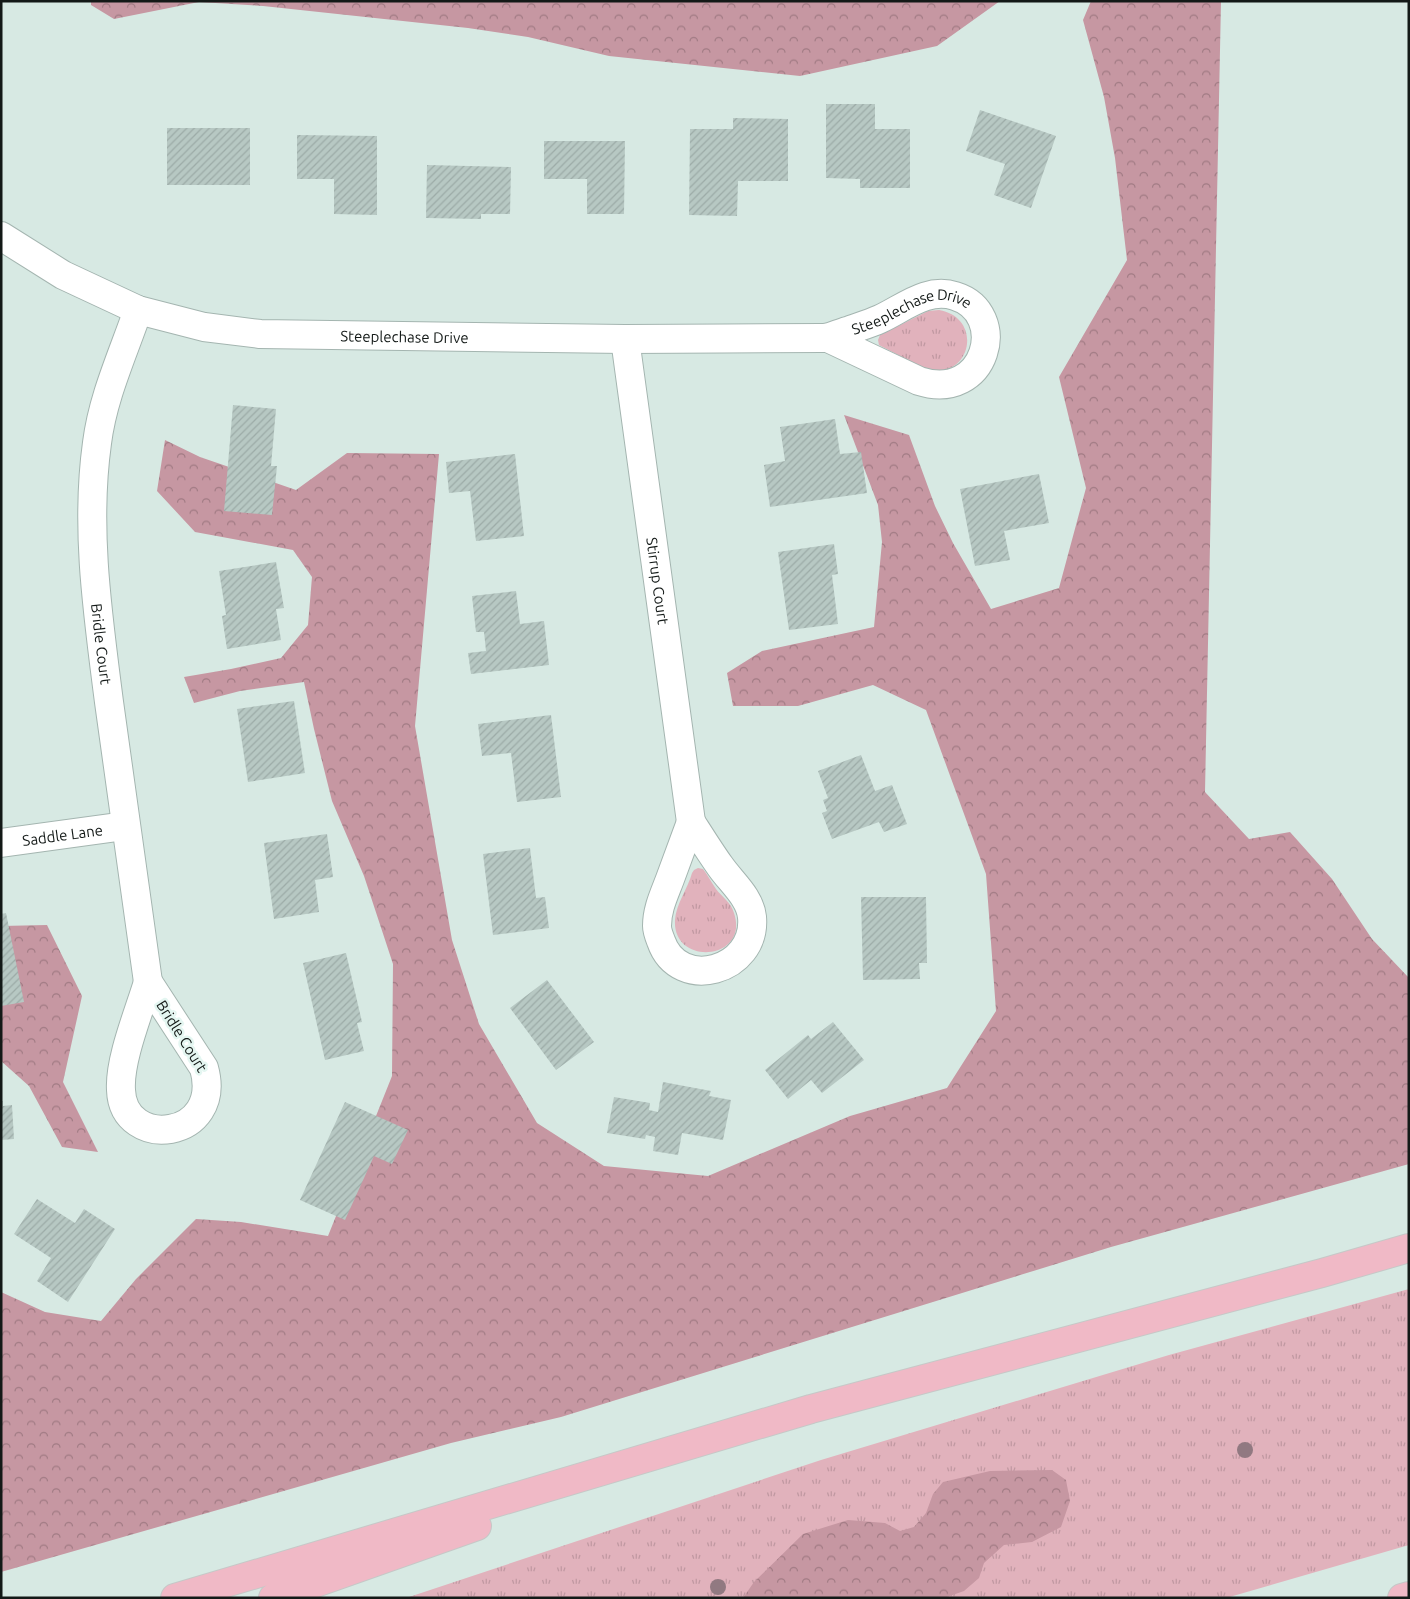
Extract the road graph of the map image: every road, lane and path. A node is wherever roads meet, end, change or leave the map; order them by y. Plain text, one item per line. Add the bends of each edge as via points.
1 (1, 236) edge
2 (138, 310) junction
3 (828, 338) junction
4 (625, 339) junction
5 (690, 822) junction
6 (125, 826) junction
7 (1, 843) edge
8 (148, 982) junction
9 (1409, 1248) edge
10 (811, 1408) junction
11 (1409, 1596) edge
12 (175, 1598) edge
13 (273, 1598) edge
14 (1402, 1598) edge

1 - 2 street, Steeplechase Drive via 64,275
2 - 4 street, Steeplechase Drive via 204,327 260,334
2 - 6 street, Bridle Court via 104,406 92,500 94,575
3 - 3 street, Steeplechase Drive via 931,384 959,381 972,372 983,356 986,338 982,319 971,304 955,296 937,293 918,298 879,319
3 - 4 street, Steeplechase Drive
4 - 5 street, Stirrup Court
5 - 5 street, Stirrup Court via 658,910 657,929 663,947 680,964 695,970 711,970 729,964 742,952 750,938 752,917 746,899
6 - 7 street, Saddle Lane
6 - 8 street, Bridle Court
8 - 8 street, Bridle Court via 122,1069 120,1091 124,1109 132,1119 144,1126 178,1128 191,1121 202,1109 208,1080 204,1068
9 - 10 highway
10 - 12 highway
10 - 13 highway
11 - 14 highway

